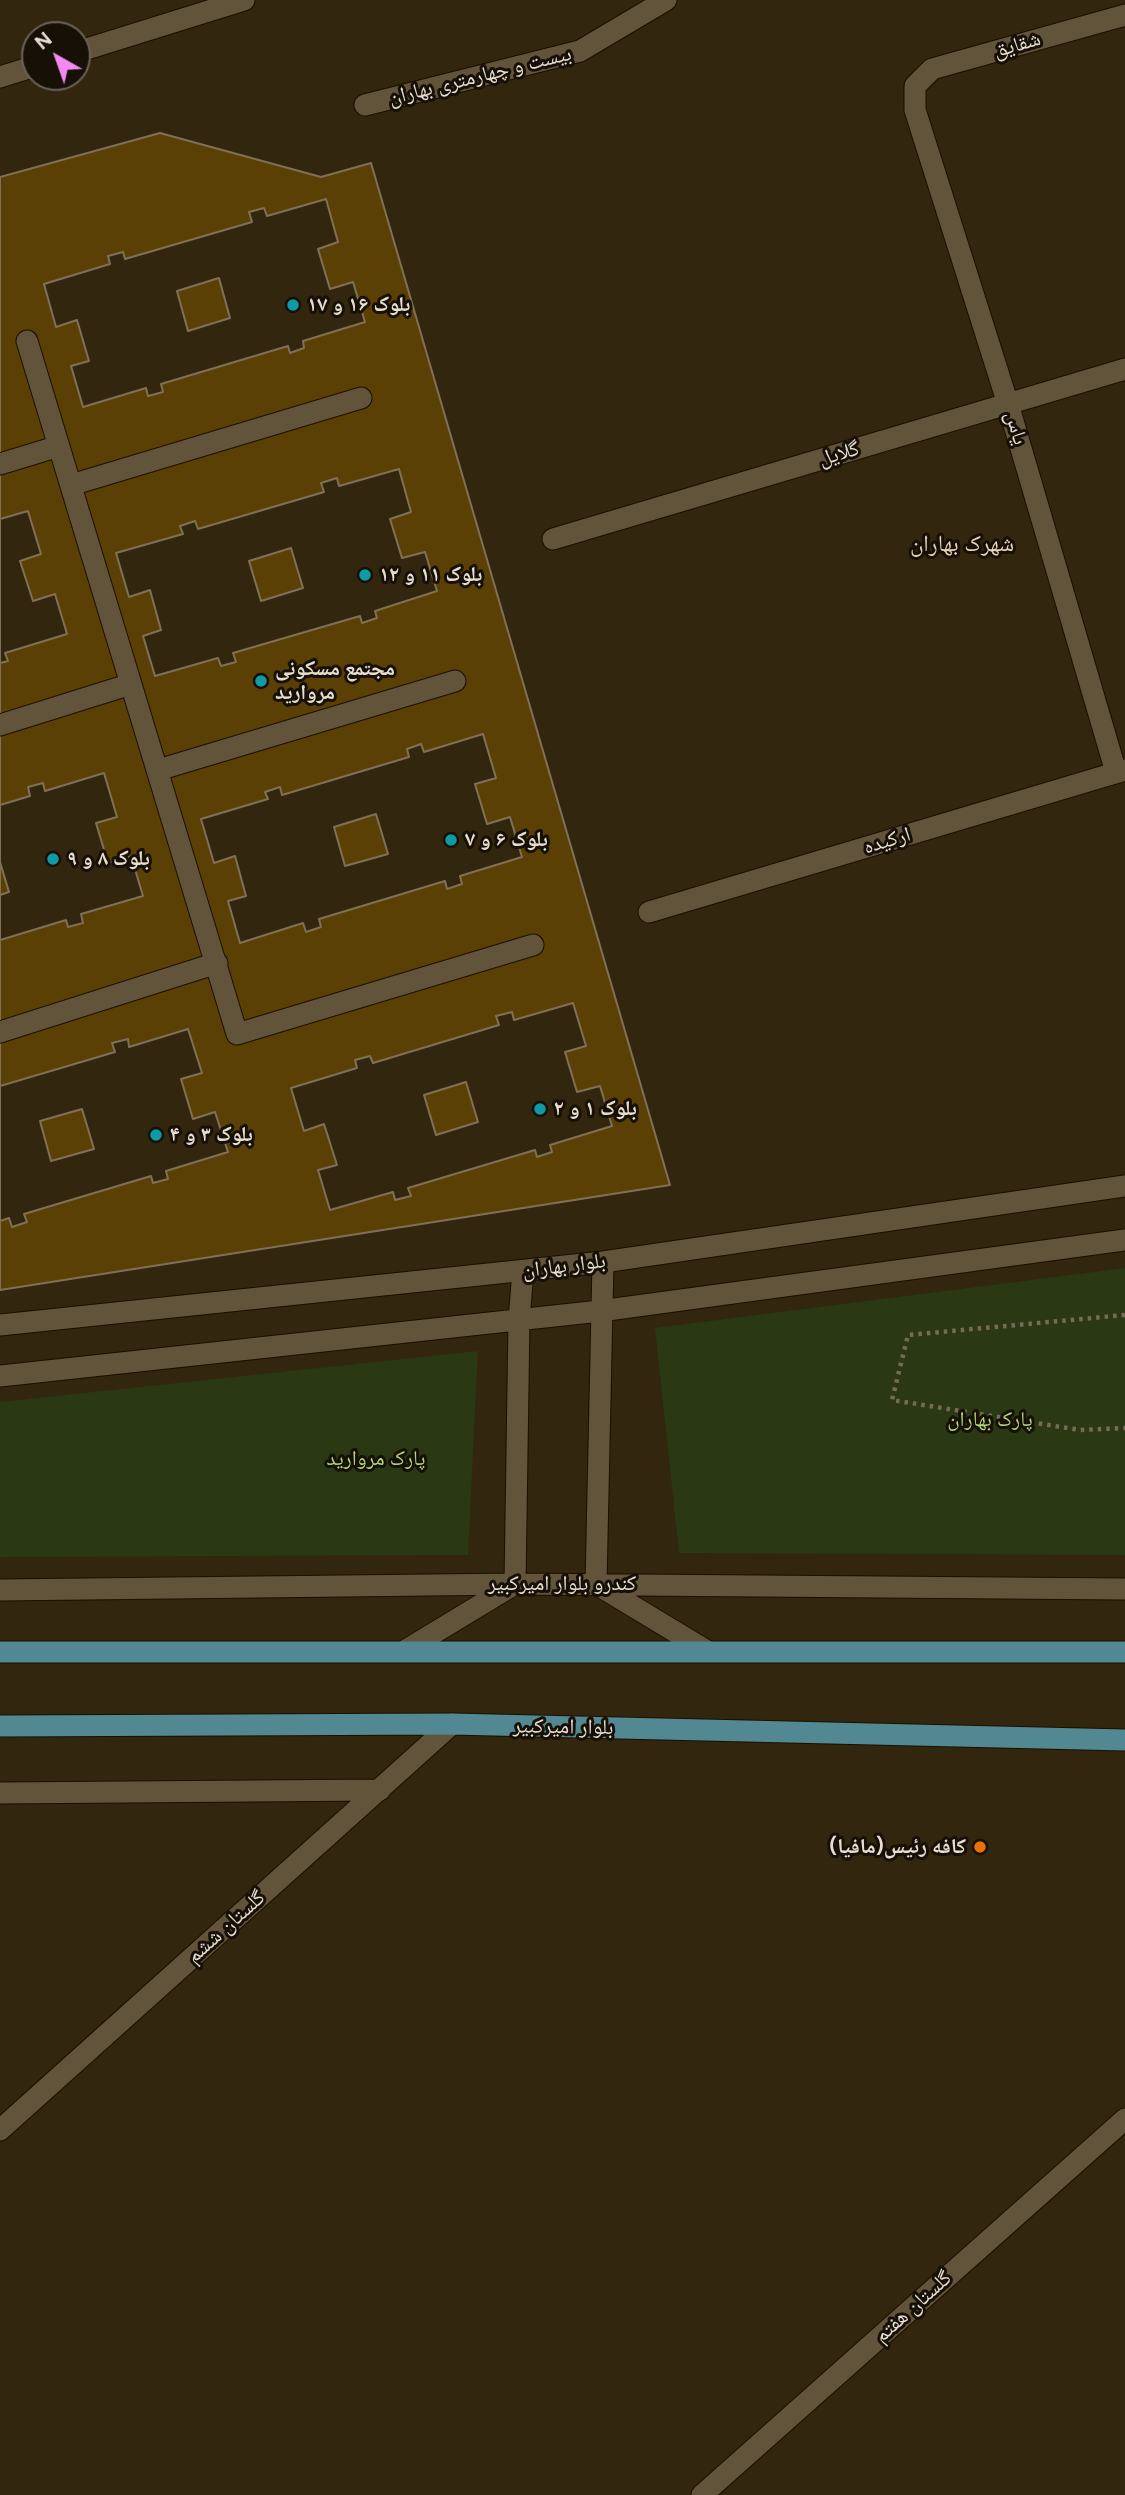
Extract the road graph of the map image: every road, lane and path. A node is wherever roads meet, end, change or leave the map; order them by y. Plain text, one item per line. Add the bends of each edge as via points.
1 (244, 0) edge
2 (666, 0) edge
3 (1125, 15) edge
4 (91, 48) edge
5 (21, 70) edge
6 (0, 77) edge
7 (915, 86) joint
8 (365, 105) dead end
9 (27, 341) dead end
10 (1125, 369) edge
11 (361, 398) dead end
12 (1008, 404) junction
13 (59, 446) junction
14 (0, 464) edge
15 (71, 485) junction
16 (553, 539) dead end
17 (455, 681) dead end
18 (131, 684) junction
19 (0, 725) edge
20 (158, 770) junction
21 (1121, 771) edge
22 (649, 912) dead end
23 (533, 945) dead end
24 (217, 963) junction
25 (0, 1032) edge
26 (1125, 1186) edge
27 (1125, 1240) edge
28 (603, 1262) junction
29 (523, 1271) junction
30 (600, 1311) junction
31 (1125, 1315) edge
32 (519, 1320) junction
33 (0, 1325) edge
34 (0, 1376) edge
35 (1125, 1428) edge
36 (514, 1584) junction
37 (596, 1584) junction
38 (1125, 1589) edge
39 (0, 1590) edge
40 (406, 1650) junction
41 (707, 1651) junction
42 (0, 1652) edge
43 (1125, 1652) edge
44 (452, 1724) junction
45 (0, 1726) edge
46 (1125, 1740) edge
47 (380, 1790) junction
48 (0, 1793) edge
49 (1125, 2119) edge
50 (0, 2130) edge
51 (702, 2495) edge

1 - 4 street
2 - 8 street, بیست و چهارمتری بهاران via 580,51
3 - 7 street, شقایق via 932,69
5 - 6 street
7 - 12 street, یاس via 915,110
9 - 13 street
10 - 12 street, گلایل
11 - 15 street
12 - 16 street, گلایل
12 - 21 street, یاس
13 - 14 street
13 - 15 street
15 - 18 street
17 - 20 street
18 - 19 street
18 - 20 street
20 - 24 street
21 - 22 street, ارکیده
23 - 24 street via 237,1034
24 - 25 street
26 - 28 street, بلوار بهاران
27 - 30 street
28 - 29 street, بلوار بهاران
28 - 30 street
29 - 32 street
29 - 33 street, بلوار بهاران
30 - 32 street
30 - 37 street
31 - 35 path via 908,1335 892,1400 1080,1430
32 - 34 street
32 - 36 street
36 - 37 street, کندرو بلوار امیرکبیر
36 - 39 street, کندرو بلوار امیرکبیر
36 - 40 street
37 - 38 street, کندرو بلوار امیرکبیر
37 - 41 street
40 - 41 main road
40 - 42 main road
41 - 43 main road
44 - 45 main road, بلوار امیرکبیر
44 - 46 main road, بلوار امیرکبیر
44 - 47 street, گلستان ششم
47 - 48 street
47 - 50 street, گلستان ششم
49 - 51 street, گلستان هفتم

